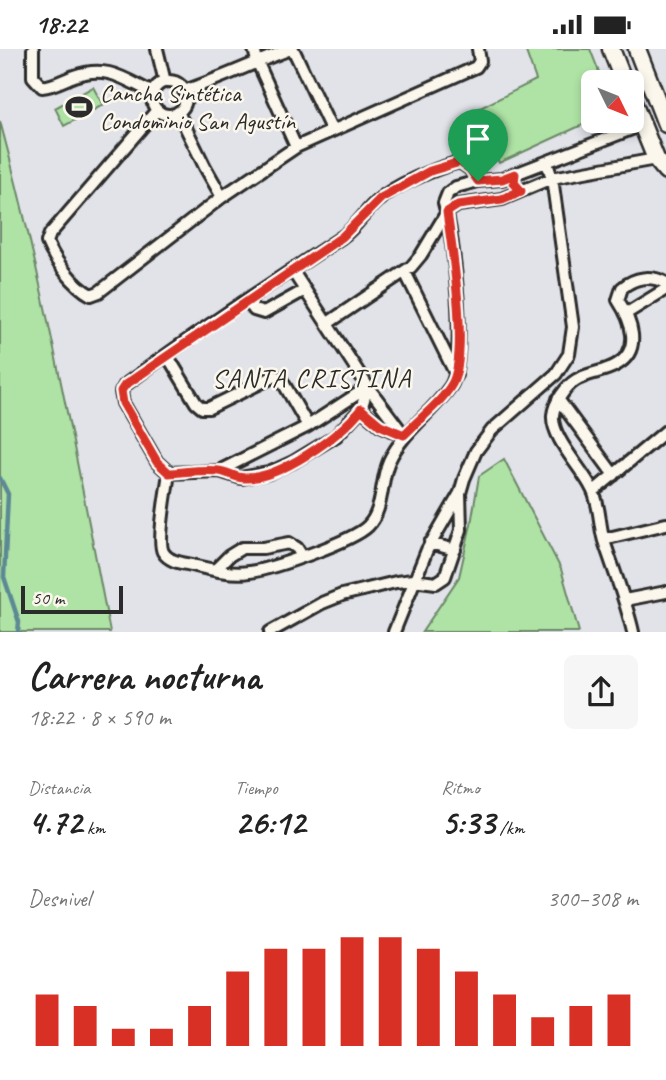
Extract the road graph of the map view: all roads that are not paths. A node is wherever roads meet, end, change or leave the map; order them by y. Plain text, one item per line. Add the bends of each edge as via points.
1 (33, 49) edge
2 (158, 49) edge
3 (254, 49) edge
4 (292, 49) edge
5 (478, 49) edge
6 (611, 49) edge
7 (637, 49) edge
8 (257, 61) junction
9 (619, 70) edge
10 (165, 82) junction
11 (184, 91) junction
12 (153, 93) junction
13 (157, 110) junction
14 (178, 112) junction
15 (666, 124) edge
16 (331, 129) junction
17 (644, 129) edge
18 (622, 133) edge
19 (296, 147) junction
20 (547, 163) junction
21 (661, 165) edge
22 (515, 174) junction
23 (552, 179) junction
24 (478, 181) junction
25 (521, 191) junction
26 (222, 197) junction
27 (447, 212) junction
28 (292, 270) junction
29 (405, 272) junction
30 (666, 283) edge
31 (666, 289) edge
32 (305, 290) junction
33 (247, 300) junction
34 (626, 313) junction
35 (328, 323) junction
36 (167, 355) junction
37 (456, 375) junction
38 (368, 387) junction
39 (558, 399) junction
40 (361, 409) junction
41 (308, 426) junction
42 (666, 431) edge
43 (404, 435) junction
44 (219, 471) junction
45 (169, 473) junction
46 (614, 475) junction
47 (594, 491) junction
48 (460, 493) junction
49 (666, 524) edge
50 (604, 539) junction
51 (430, 543) junction
52 (455, 550) junction
53 (302, 556) junction
54 (215, 570) junction
55 (413, 580) junction
56 (666, 591) edge
57 (625, 600) junction
58 (270, 632) edge
59 (394, 632) edge
60 (633, 632) edge

1 - 12 street via 33,77 43,87 94,71 109,71
2 - 10 street
3 - 8 street
4 - 8 street
4 - 16 street
5 - 16 street via 476,67
6 - 9 street
7 - 15 street
8 - 11 street
8 - 19 street
10 - 11 street via 177,83
10 - 12 street
11 - 14 street via 185,102
12 - 13 street
13 - 14 street
13 - 26 street via 50,235 51,250 91,295
14 - 26 street
16 - 19 street
17 - 21 street
18 - 20 street
19 - 26 street
20 - 22 street
20 - 23 street
21 - 23 street
22 - 24 street
22 - 25 street via 514,183
23 - 25 street
23 - 48 street via 573,327 571,345 556,374 484,440
24 - 27 street via 449,193 444,203
24 - 28 street via 460,162 430,171 381,198 349,232
25 - 27 street via 502,199 458,205
27 - 29 street
27 - 37 street via 457,289
28 - 32 street
28 - 33 street
29 - 35 street
29 - 37 street
30 - 34 street via 642,278 625,285 618,300
31 - 34 street
32 - 33 street via 264,313 254,310
32 - 35 street
33 - 36 street
34 - 39 street via 634,335 625,358 576,380
35 - 38 street
36 - 41 street via 202,408 275,376
36 - 45 street via 125,385 121,395 157,462
37 - 43 street via 450,388
38 - 40 street
38 - 41 street
38 - 43 street
39 - 46 street
39 - 47 street via 553,414 555,430
40 - 43 street via 380,425
40 - 44 street via 324,444 269,473 242,478
41 - 44 street
42 - 46 street
43 - 53 street via 388,463 369,524
44 - 45 street
45 - 54 street via 162,549 173,561
46 - 47 street
47 - 50 street
48 - 51 street
48 - 52 street via 461,530
49 - 50 street
50 - 57 street
51 - 52 street
51 - 55 street
52 - 55 street via 441,581
53 - 54 street via 247,573
53 - 54 street via 289,543 242,548
55 - 58 street via 342,595
55 - 59 street
56 - 57 street
57 - 60 street

